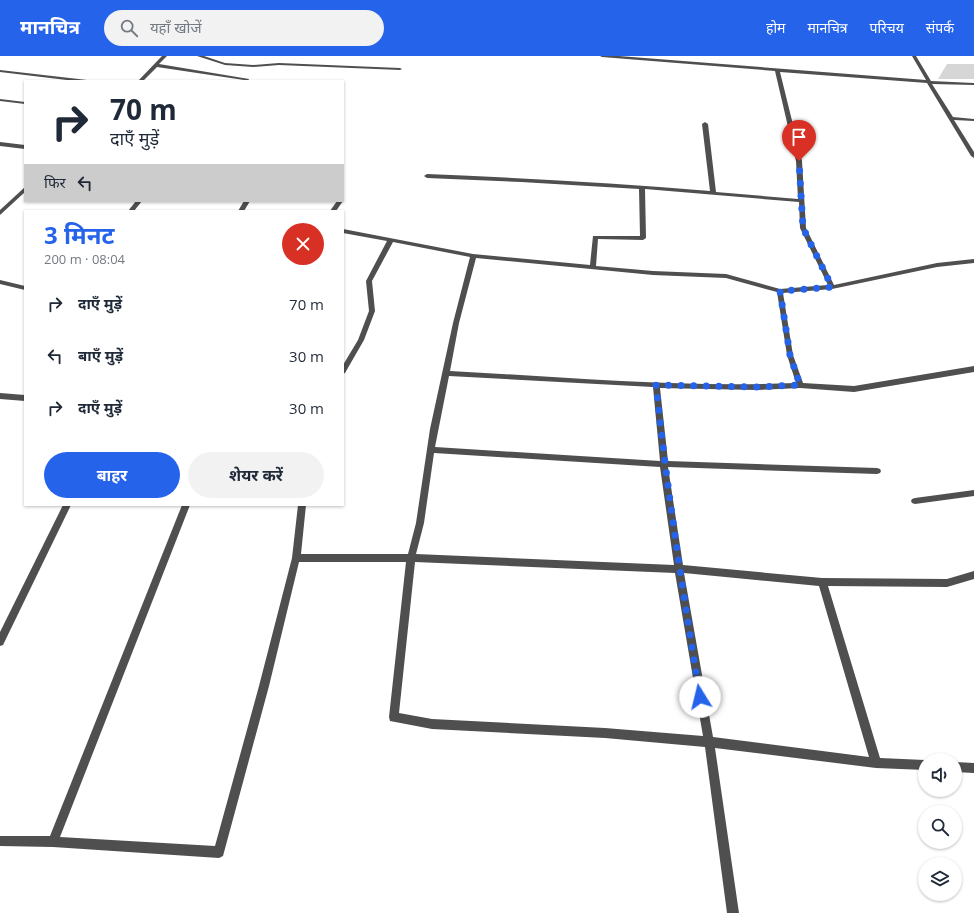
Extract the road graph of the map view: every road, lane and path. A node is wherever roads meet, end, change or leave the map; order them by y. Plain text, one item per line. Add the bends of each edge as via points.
1 (165, 56) edge
2 (199, 56) edge
3 (602, 56) edge
4 (914, 56) edge
5 (156, 65) junction
6 (777, 69) junction
7 (400, 70) dead end
8 (0, 71) edge
9 (78, 80) edge
10 (141, 80) edge
11 (246, 80) edge
12 (929, 82) junction
13 (974, 84) edge
14 (0, 100) edge
15 (24, 103) edge
16 (951, 118) junction
17 (974, 120) edge
18 (705, 124) dead end
19 (0, 144) edge
20 (24, 147) edge
21 (974, 156) edge
22 (427, 176) dead end
23 (642, 187) junction
24 (24, 191) edge
25 (713, 192) junction
26 (802, 201) junction
27 (138, 202) edge
28 (132, 210) edge
29 (0, 213) edge
30 (344, 231) edge
31 (391, 240) junction
32 (473, 256) junction
33 (974, 261) edge
34 (593, 267) junction
35 (0, 282) edge
36 (832, 287) junction
37 (24, 288) edge
38 (780, 291) junction
39 (344, 369) edge
40 (974, 369) edge
41 (446, 373) junction
42 (656, 385) junction
43 (800, 385) junction
44 (0, 396) edge
45 (24, 398) edge
46 (431, 450) junction
47 (664, 464) junction
48 (877, 471) dead end
49 (974, 493) edge
50 (915, 501) dead end
51 (67, 506) edge
52 (186, 506) edge
53 (302, 506) edge
54 (296, 558) junction
55 (410, 558) junction
56 (679, 570) junction
57 (974, 575) edge
58 (822, 582) junction
59 (0, 642) edge
60 (709, 742) junction
61 (876, 763) junction
62 (918, 765) edge
63 (962, 767) edge
64 (974, 768) edge
65 (0, 841) edge
66 (53, 842) junction
67 (733, 913) edge

1 - 5 street
2 - 7 street via 225,64 253,66 279,64
3 - 6 street
4 - 12 street
5 - 10 street
5 - 11 street
6 - 12 street
6 - 26 street via 799,161
8 - 9 street
12 - 13 street
12 - 16 street
14 - 15 street
16 - 17 street
16 - 21 street
18 - 25 street
19 - 20 street
22 - 23 street
23 - 25 street
23 - 34 street via 643,238 595,237
24 - 29 street
25 - 26 street
26 - 36 street via 803,228
27 - 28 street
30 - 31 street
31 - 32 street
31 - 39 street via 369,281 372,311 361,340
32 - 34 street
32 - 41 street
33 - 36 street via 937,265
34 - 38 street via 726,276
35 - 37 street
36 - 38 street
38 - 43 street via 790,355
40 - 43 street via 854,389
41 - 42 street
41 - 46 street
42 - 43 street
42 - 47 street
44 - 45 street
46 - 47 street
46 - 55 street via 420,523
47 - 48 street
47 - 56 street
49 - 50 street
51 - 59 street
52 - 66 street
53 - 54 street
54 - 55 street
54 - 66 street via 219,852
55 - 56 street
55 - 60 street via 394,717 432,724 605,733
56 - 58 street
56 - 60 street
57 - 58 street via 947,583
58 - 61 street
60 - 61 street
60 - 67 street
61 - 62 street
63 - 64 street
65 - 66 street

